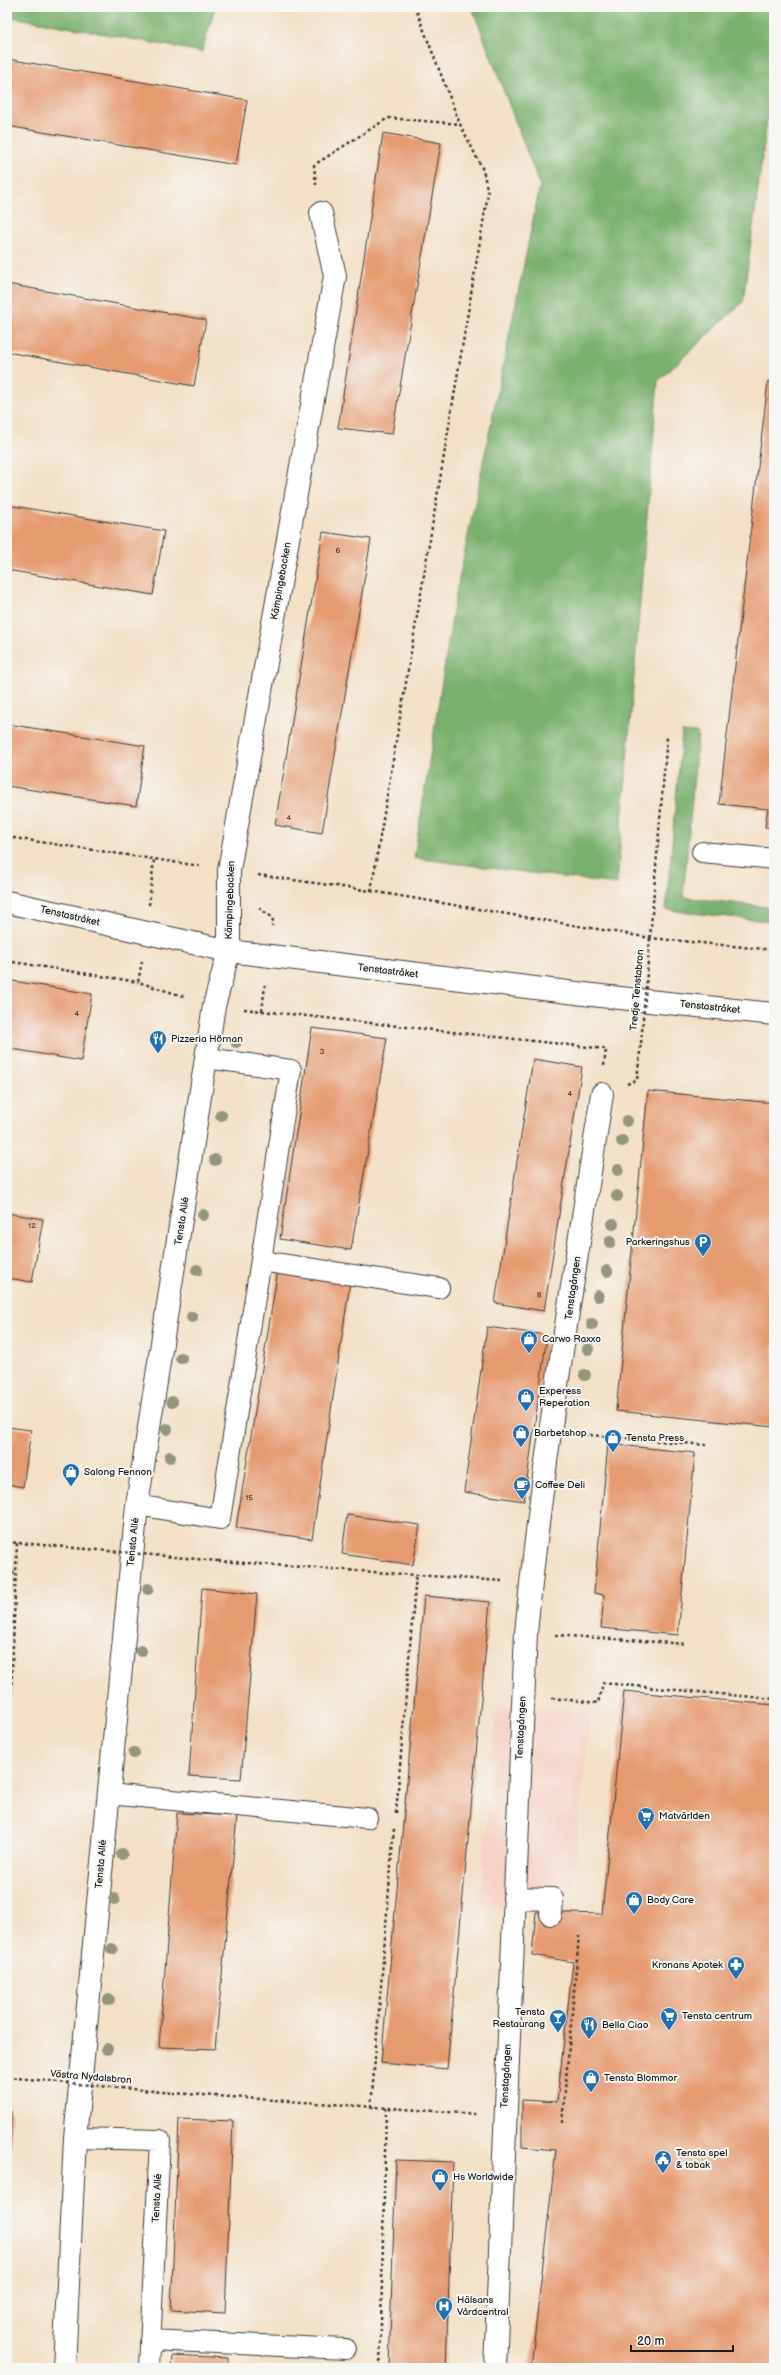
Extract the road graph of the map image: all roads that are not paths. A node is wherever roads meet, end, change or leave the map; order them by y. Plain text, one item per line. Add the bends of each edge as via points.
1 (321, 213) road end
2 (702, 852) dead end
3 (774, 859) edge
4 (7, 902) edge
5 (229, 951) junction
6 (774, 1014) edge
7 (207, 1058) junction
8 (602, 1094) road end
9 (261, 1261) junction
10 (439, 1288) dead end
11 (137, 1505) junction
12 (108, 1794) junction
13 (367, 1818) dead end
14 (514, 1898) junction
15 (551, 1914) dead end
16 (75, 2138) junction
17 (150, 2340) junction
18 (346, 2349) dead end
19 (64, 2368) edge
20 (149, 2368) edge
21 (494, 2368) edge

1 - 5 street, Kämpingebacken via 335,276 238,872
2 - 3 lane
4 - 5 street, Tenstastråket
5 - 6 street, Tenstastråket
5 - 7 street, Tensta Allé via 214,1006
7 - 9 lane via 291,1070
7 - 11 street, Tensta Allé
8 - 14 street, Tenstagången via 531,1583 522,1696
9 - 10 lane
9 - 11 lane via 220,1519
11 - 12 street, Tensta Allé
12 - 13 lane
12 - 16 street, Tensta Allé
14 - 15 street via 552,1899
14 - 21 street, Tenstagången
16 - 17 lane, Tensta Allé via 160,2140
16 - 19 street, Tensta Allé
17 - 18 lane
17 - 20 lane, Tensta Allé

